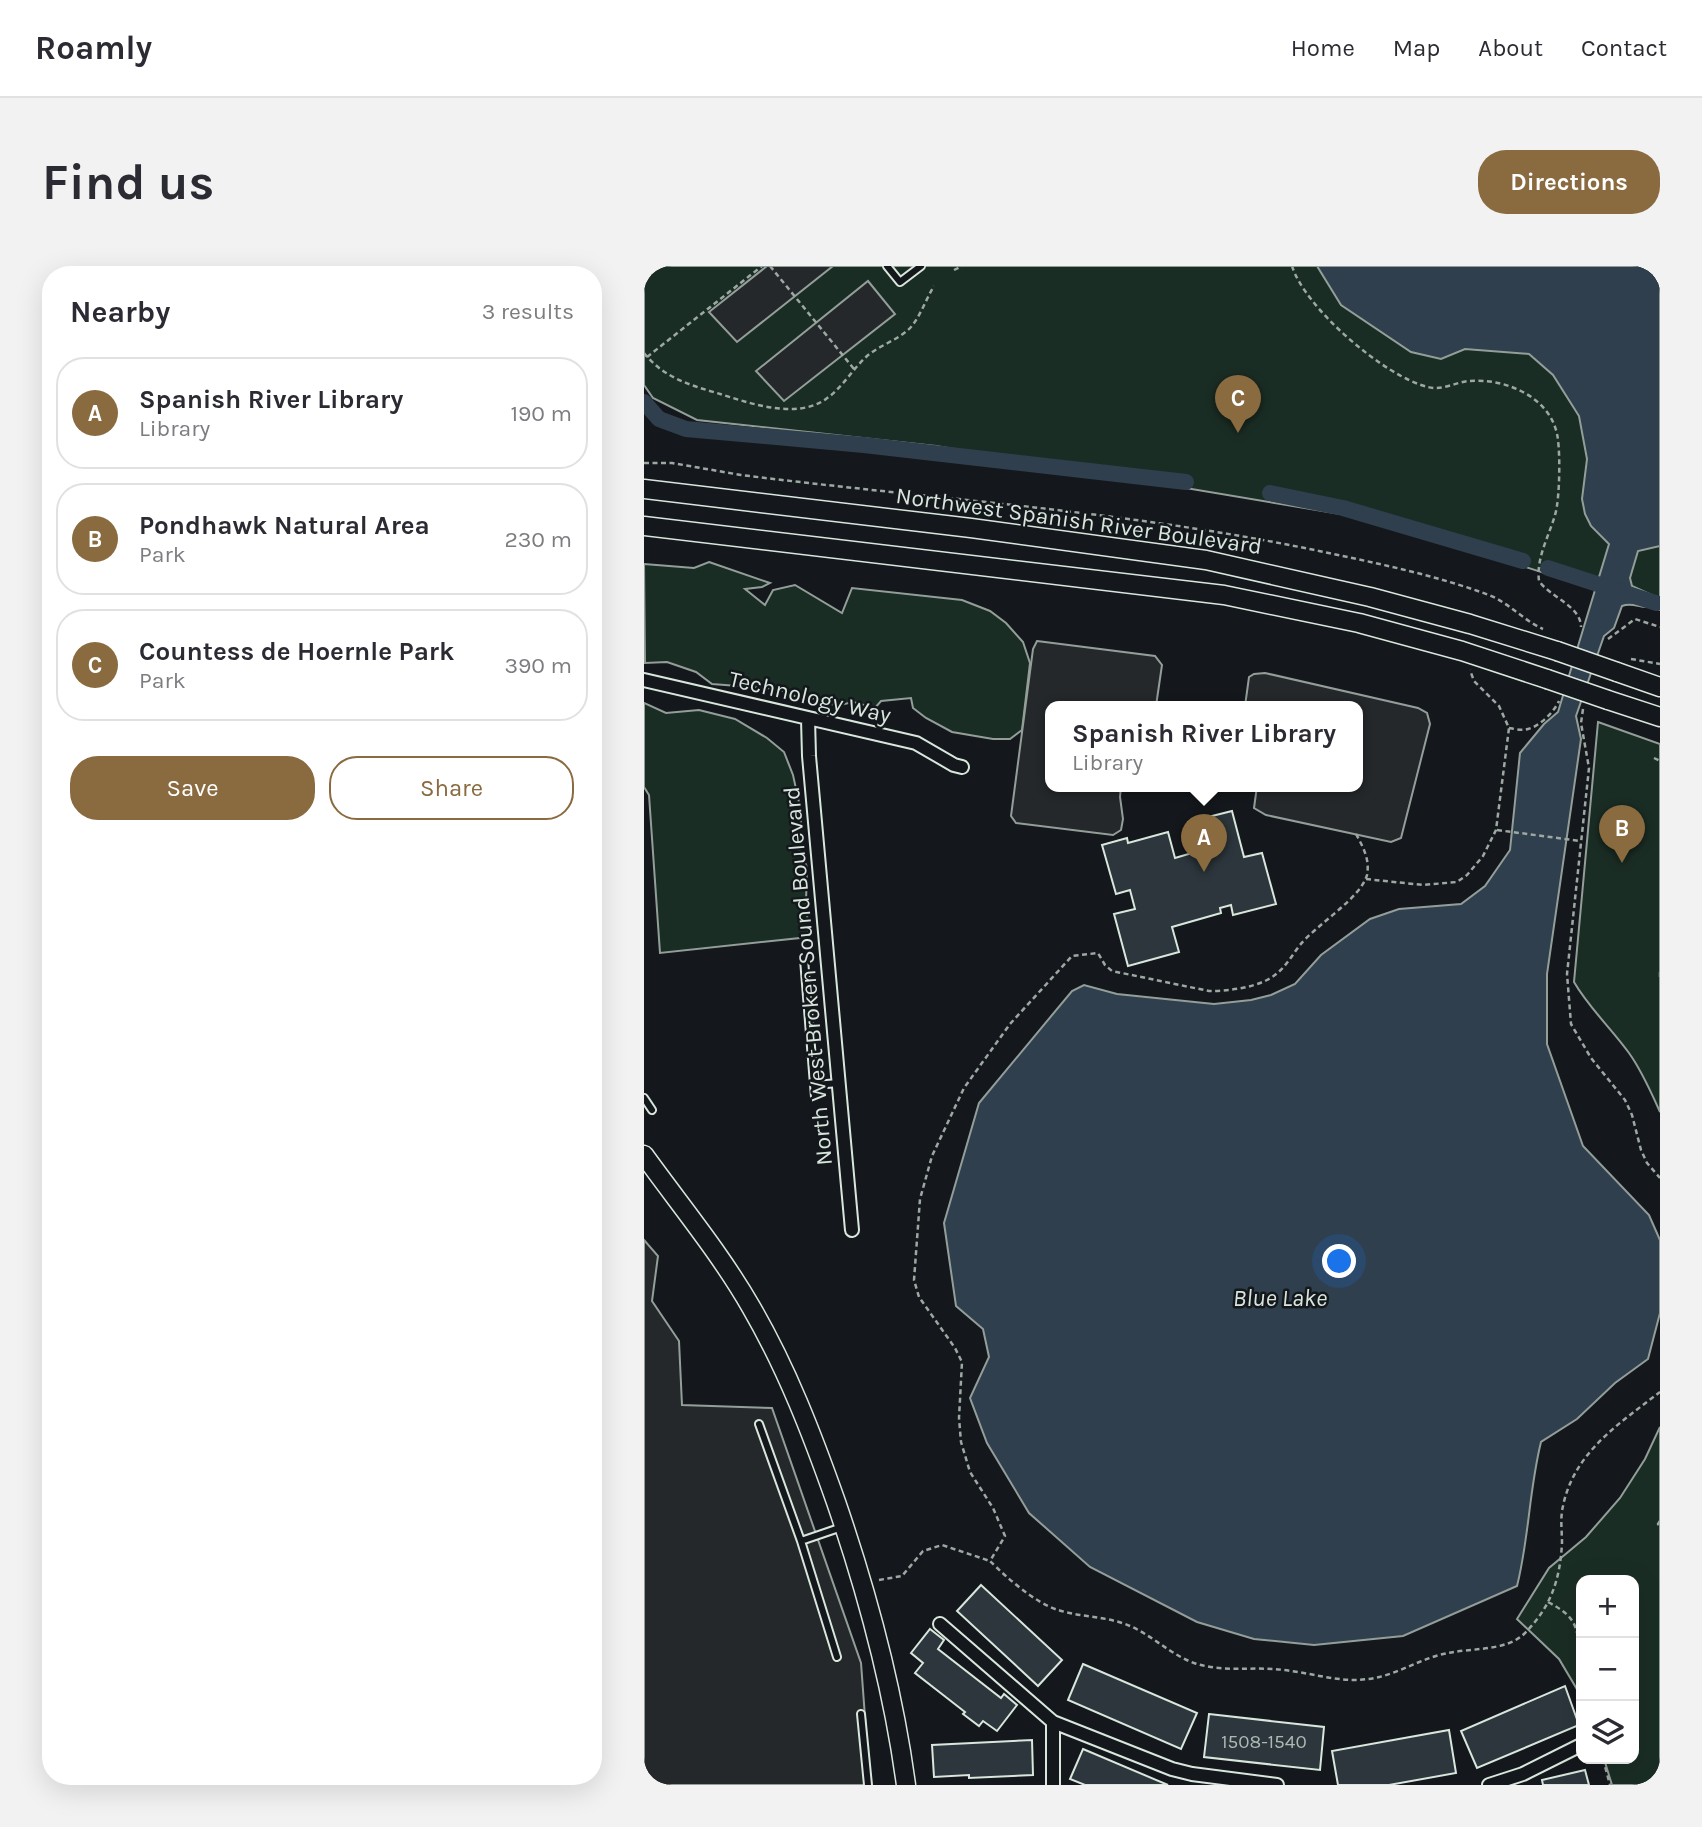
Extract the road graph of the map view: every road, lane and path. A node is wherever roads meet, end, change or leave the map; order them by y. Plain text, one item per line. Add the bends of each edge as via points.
1 (762, 266) edge
2 (769, 266) edge
3 (887, 266) edge
4 (921, 266) edge
5 (962, 266) edge
6 (1292, 266) edge
7 (954, 270) dead end
8 (934, 286) dead end
9 (644, 353) edge
10 (647, 357) junction
11 (853, 369) junction
12 (644, 463) edge
13 (644, 489) edge
14 (644, 526) edge
15 (1206, 560) junction
16 (1229, 565) junction
17 (1200, 592) junction
18 (1224, 595) junction
19 (1581, 627) dead end
20 (1660, 627) edge
21 (1546, 630) dead end
22 (1608, 639) dead end
23 (1619, 664) junction
24 (1660, 664) edge
25 (1470, 668) dead end
26 (644, 680) edge
27 (1660, 687) edge
28 (1559, 701) dead end
29 (1583, 709) dead end
30 (1660, 717) edge
31 (808, 719) junction
32 (1509, 728) junction
33 (1654, 758) dead end
34 (1660, 761) edge
35 (962, 767) dead end
36 (1496, 830) junction
37 (1356, 834) dead end
38 (1580, 841) junction
39 (1366, 879) junction
40 (804, 959) dead end
41 (839, 1083) junction
42 (814, 1085) junction
43 (815, 1097) dead end
44 (644, 1098) edge
45 (652, 1110) dead end
46 (644, 1155) edge
47 (1660, 1178) edge
48 (852, 1230) dead end
49 (1660, 1392) edge
50 (759, 1424) dead end
51 (1660, 1521) edge
52 (844, 1526) junction
53 (1660, 1528) edge
54 (801, 1541) junction
55 (990, 1561) junction
56 (863, 1582) junction
57 (1548, 1602) junction
58 (940, 1624) dead end
59 (1578, 1638) edge
60 (836, 1657) dead end
61 (861, 1714) dead end
62 (1053, 1722) junction
63 (1576, 1748) edge
64 (1604, 1764) edge
65 (1524, 1779) edge
66 (868, 1785) edge
67 (906, 1785) edge
68 (1048, 1785) edge
69 (1053, 1785) edge
70 (1277, 1785) edge
71 (1489, 1785) edge
72 (1610, 1785) edge

1 - 10 path
2 - 11 path
3 - 4 lane via 900,282
5 - 7 path
6 - 19 path via 1316,307 1380,363 1407,380 1437,389 1470,381 1494,383 1522,391 1548,414 1559,450 1557,511 1539,563 1539,581 1578,615
8 - 11 path via 909,329
9 - 10 path
10 - 11 path via 666,374 688,384 742,401 797,409 826,399
12 - 21 path via 1244,536 1473,590 1500,600
13 - 15 main road, Northwest Spanish River Boulevard
14 - 17 main road
15 - 16 main road, Northwest Spanish River Boulevard
15 - 17 main road
16 - 18 main road
16 - 23 main road, Northwest Spanish River Boulevard, bridge
17 - 18 main road
18 - 30 main road, bridge via 1385,629
20 - 22 path via 1635,619
23 - 24 path
23 - 27 main road, Northwest Spanish River Boulevard
25 - 32 path via 1474,681 1497,703
26 - 31 street, Technology Way
28 - 32 path via 1533,727
29 - 38 path via 1589,768
31 - 35 street, Technology Way via 916,743
31 - 41 street, North West Broken Sound Boulevard
32 - 36 path
33 - 34 path
36 - 38 path
36 - 39 path via 1486,853 1457,882 1423,885
37 - 39 path via 1368,862
38 - 47 path via 1567,974 1571,1024 1625,1100 1641,1150
39 - 55 path via 1278,973 1259,983 1209,991 1112,971 1098,953 1072,956 1010,1024 964,1088 932,1156 920,1199 914,1280 919,1297 962,1362 961,1442 970,1472 1005,1536
40 - 42 lane
41 - 42 lane
41 - 48 street, North West Broken Sound Boulevard
42 - 43 lane
44 - 45 lane
46 - 52 main road via 729,1270 765,1331 796,1396
49 - 57 path via 1607,1433 1575,1473 1563,1507 1560,1570
50 - 54 lane
51 - 53 path
52 - 54 lane
52 - 56 main road
54 - 60 lane
55 - 56 path via 942,1545 923,1551 902,1576
55 - 57 path via 1045,1605 1128,1625 1197,1664 1282,1669 1348,1680 1385,1676 1426,1658 1505,1645 1522,1636
56 - 67 main road via 885,1667
57 - 59 path via 1569,1615
58 - 62 street
61 - 66 lane
62 - 69 street
62 - 70 street via 1172,1769
63 - 65 street
64 - 72 path
65 - 71 street
68 - 69 street

